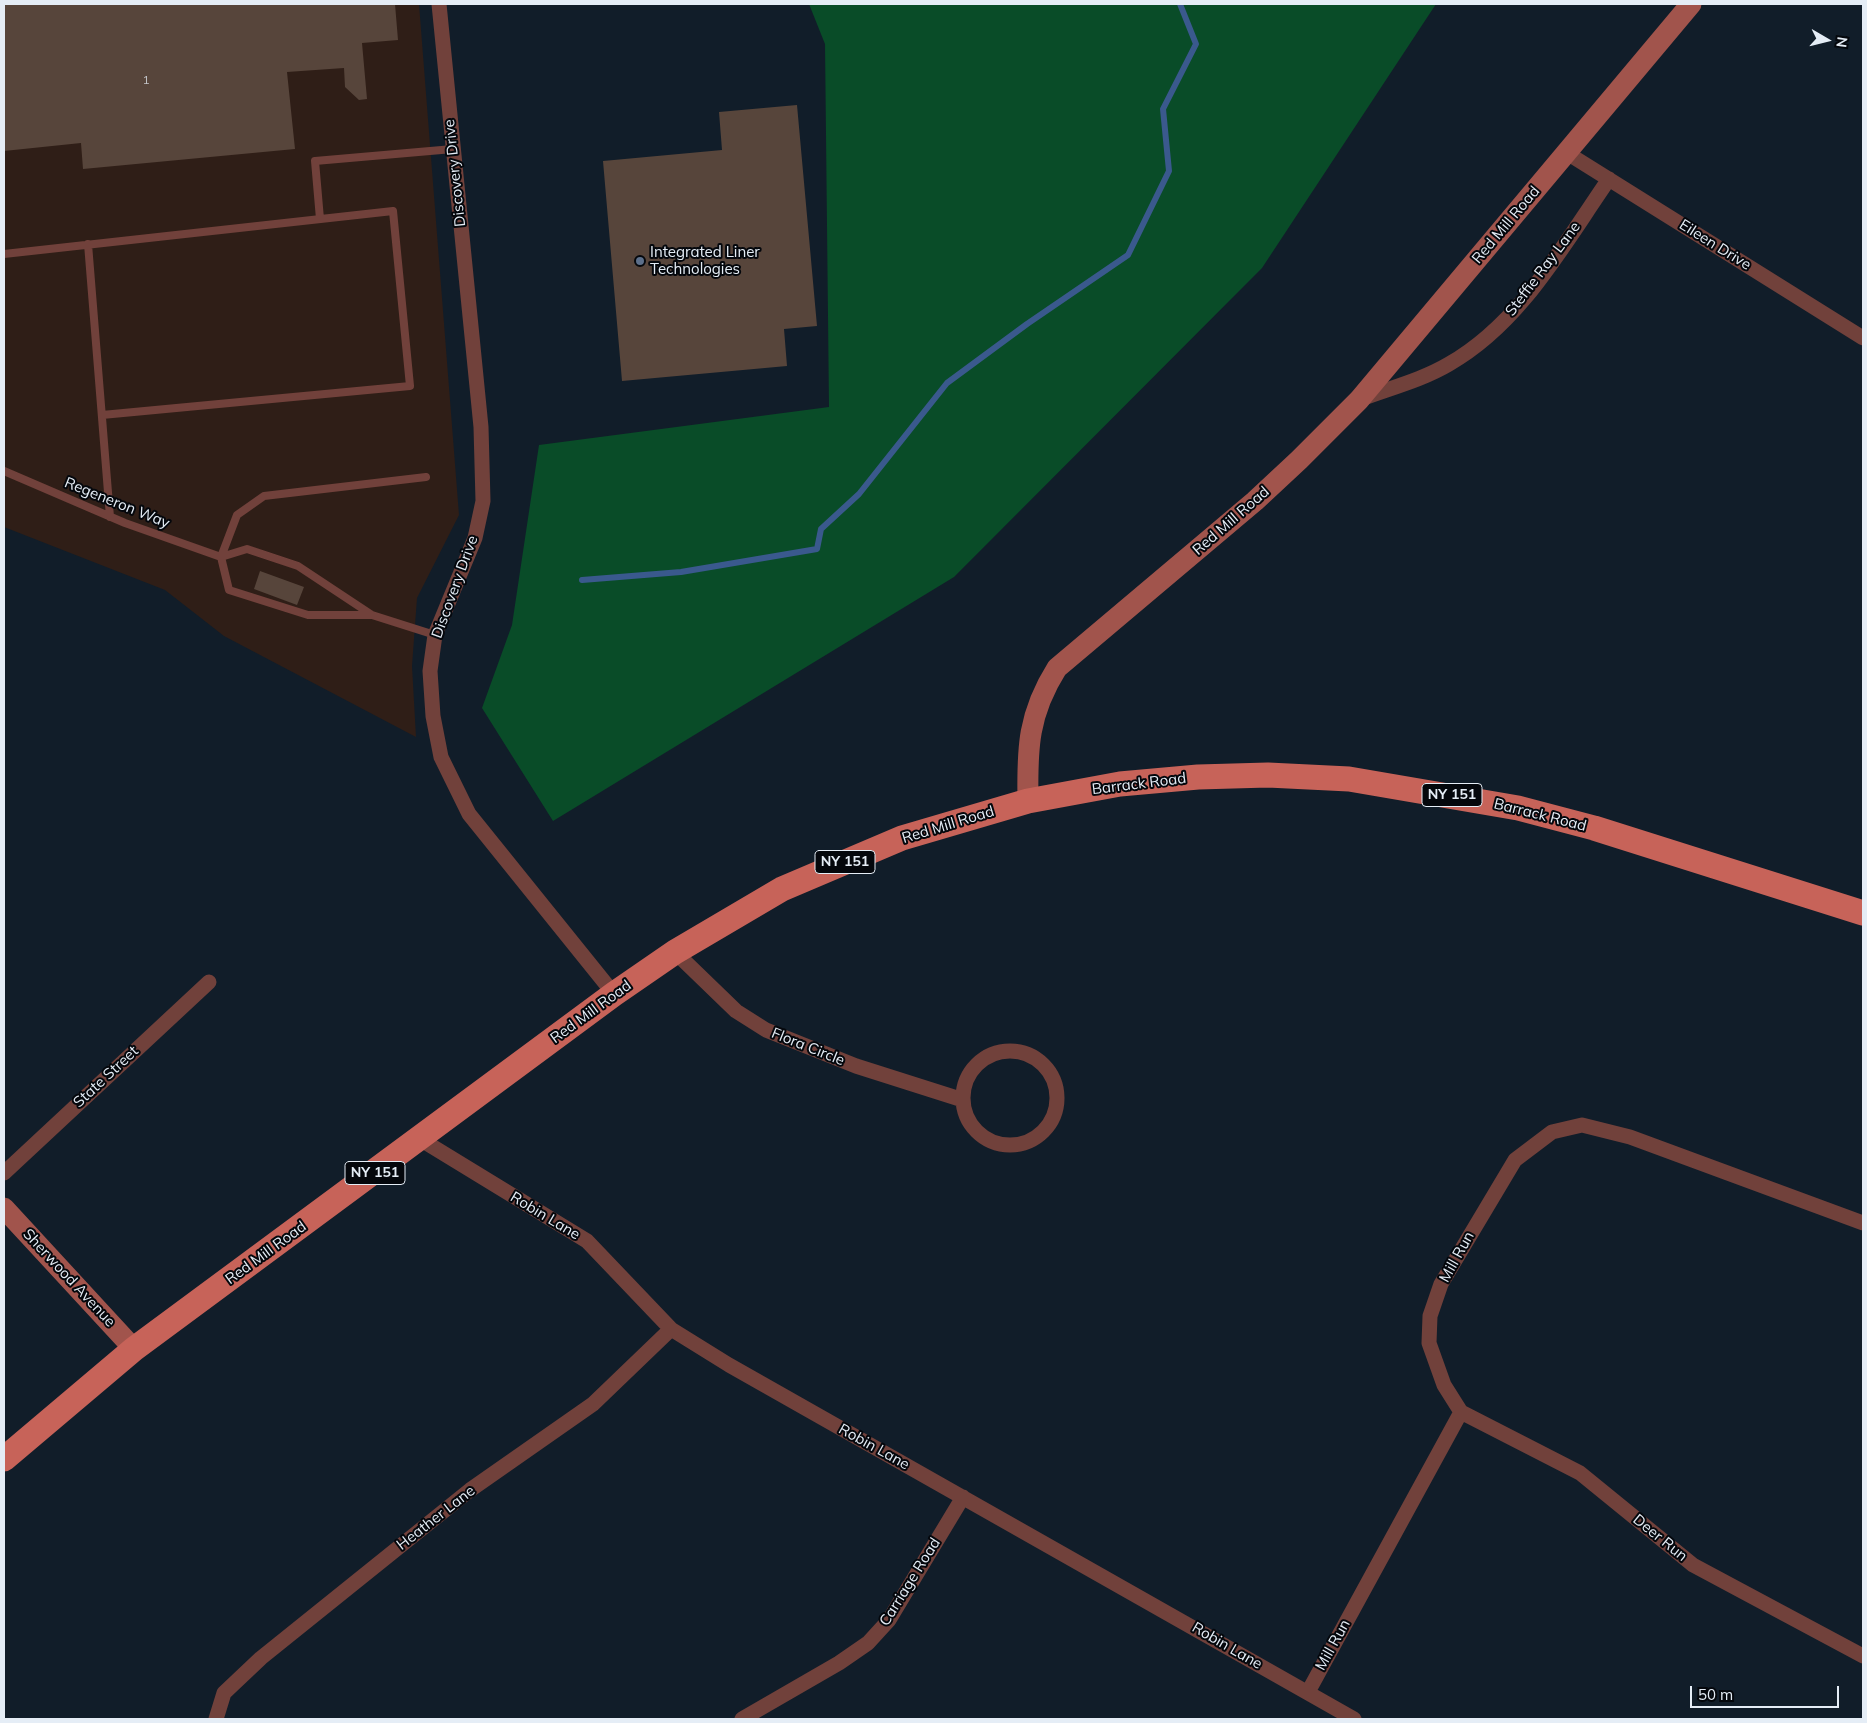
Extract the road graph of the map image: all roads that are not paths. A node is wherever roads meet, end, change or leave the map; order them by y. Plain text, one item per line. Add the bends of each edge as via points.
1 (439, 4) edge
2 (1691, 4) edge
3 (453, 149) junction
4 (1568, 153) junction
5 (1610, 179) junction
6 (320, 219) junction
7 (88, 244) junction
8 (4, 254) edge
9 (1863, 338) edge
10 (1359, 400) junction
11 (102, 414) junction
12 (4, 471) edge
13 (426, 477) dead end
14 (110, 516) junction
15 (221, 556) junction
16 (372, 615) junction
17 (435, 635) junction
18 (1028, 801) junction
19 (1863, 913) edge
20 (675, 952) junction
21 (209, 982) dead end
22 (614, 994) junction
23 (963, 1100) junction
24 (420, 1139) junction
25 (4, 1173) edge
26 (4, 1208) edge
27 (1863, 1223) edge
28 (671, 1330) junction
29 (134, 1349) junction
30 (1462, 1412) junction
31 (4, 1459) edge
32 (963, 1497) junction
33 (1863, 1656) edge
34 (1308, 1692) junction
35 (216, 1719) edge
36 (742, 1719) edge
37 (1354, 1719) edge

1 - 3 street, Discovery Drive
2 - 4 street, Red Mill Road
3 - 6 lane via 315,161
3 - 17 street, Discovery Drive via 480,427 483,501 475,538
4 - 5 street, Eileen Drive
4 - 10 street, Red Mill Road
5 - 9 street, Eileen Drive
5 - 10 street, Steffie Ray Lane via 1526,297 1497,329 1442,368
6 - 7 lane
6 - 11 lane via 393,211 410,386
7 - 8 lane
7 - 11 lane
10 - 18 street, Red Mill Road via 1255,501 1057,668 1043,690 1031,727 1027,760
11 - 14 lane
12 - 14 lane, Regeneron Way
13 - 15 lane via 264,496 237,515
14 - 15 lane, Regeneron Way
15 - 16 lane via 247,549 298,566
15 - 16 lane via 229,590 308,615
16 - 17 lane
17 - 22 street, Discovery Drive via 430,671 433,716 441,757 469,814
18 - 19 main road, Barrack Road / NY 151 via 1120,784 1198,777 1268,775 1349,779 1518,808
18 - 20 main road, Red Mill Road / NY 151 via 902,838 837,865 782,889
20 - 22 main road, Red Mill Road / NY 151
20 - 23 street, Flora Circle via 736,1011 766,1030 856,1066
21 - 25 street, State Street
22 - 24 main road, Red Mill Road / NY 151
23 - 23 street via 966,1115 980,1134 1001,1145 1017,1145 1032,1140 1044,1131 1058,1103 1051,1073 1027,1054 1012,1051 997,1053 978,1065 965,1084
24 - 28 street, Robin Lane via 587,1241
24 - 29 main road, Red Mill Road / NY 151
26 - 29 street, Sherwood Avenue
27 - 30 street, Mill Run via 1630,1137 1582,1125 1552,1132 1515,1160 1441,1284 1430,1316 1432,1352 1444,1385
28 - 32 street, Robin Lane
28 - 35 street, Heather Lane via 593,1404 470,1490 261,1658 224,1693
29 - 31 main road, Red Mill Road / NY 151
30 - 33 street, Deer Run via 1580,1473 1693,1565
30 - 34 street, Mill Run
32 - 34 street, Robin Lane
32 - 36 street, Carriage Road via 889,1620 868,1643
34 - 37 street, Robin Lane

